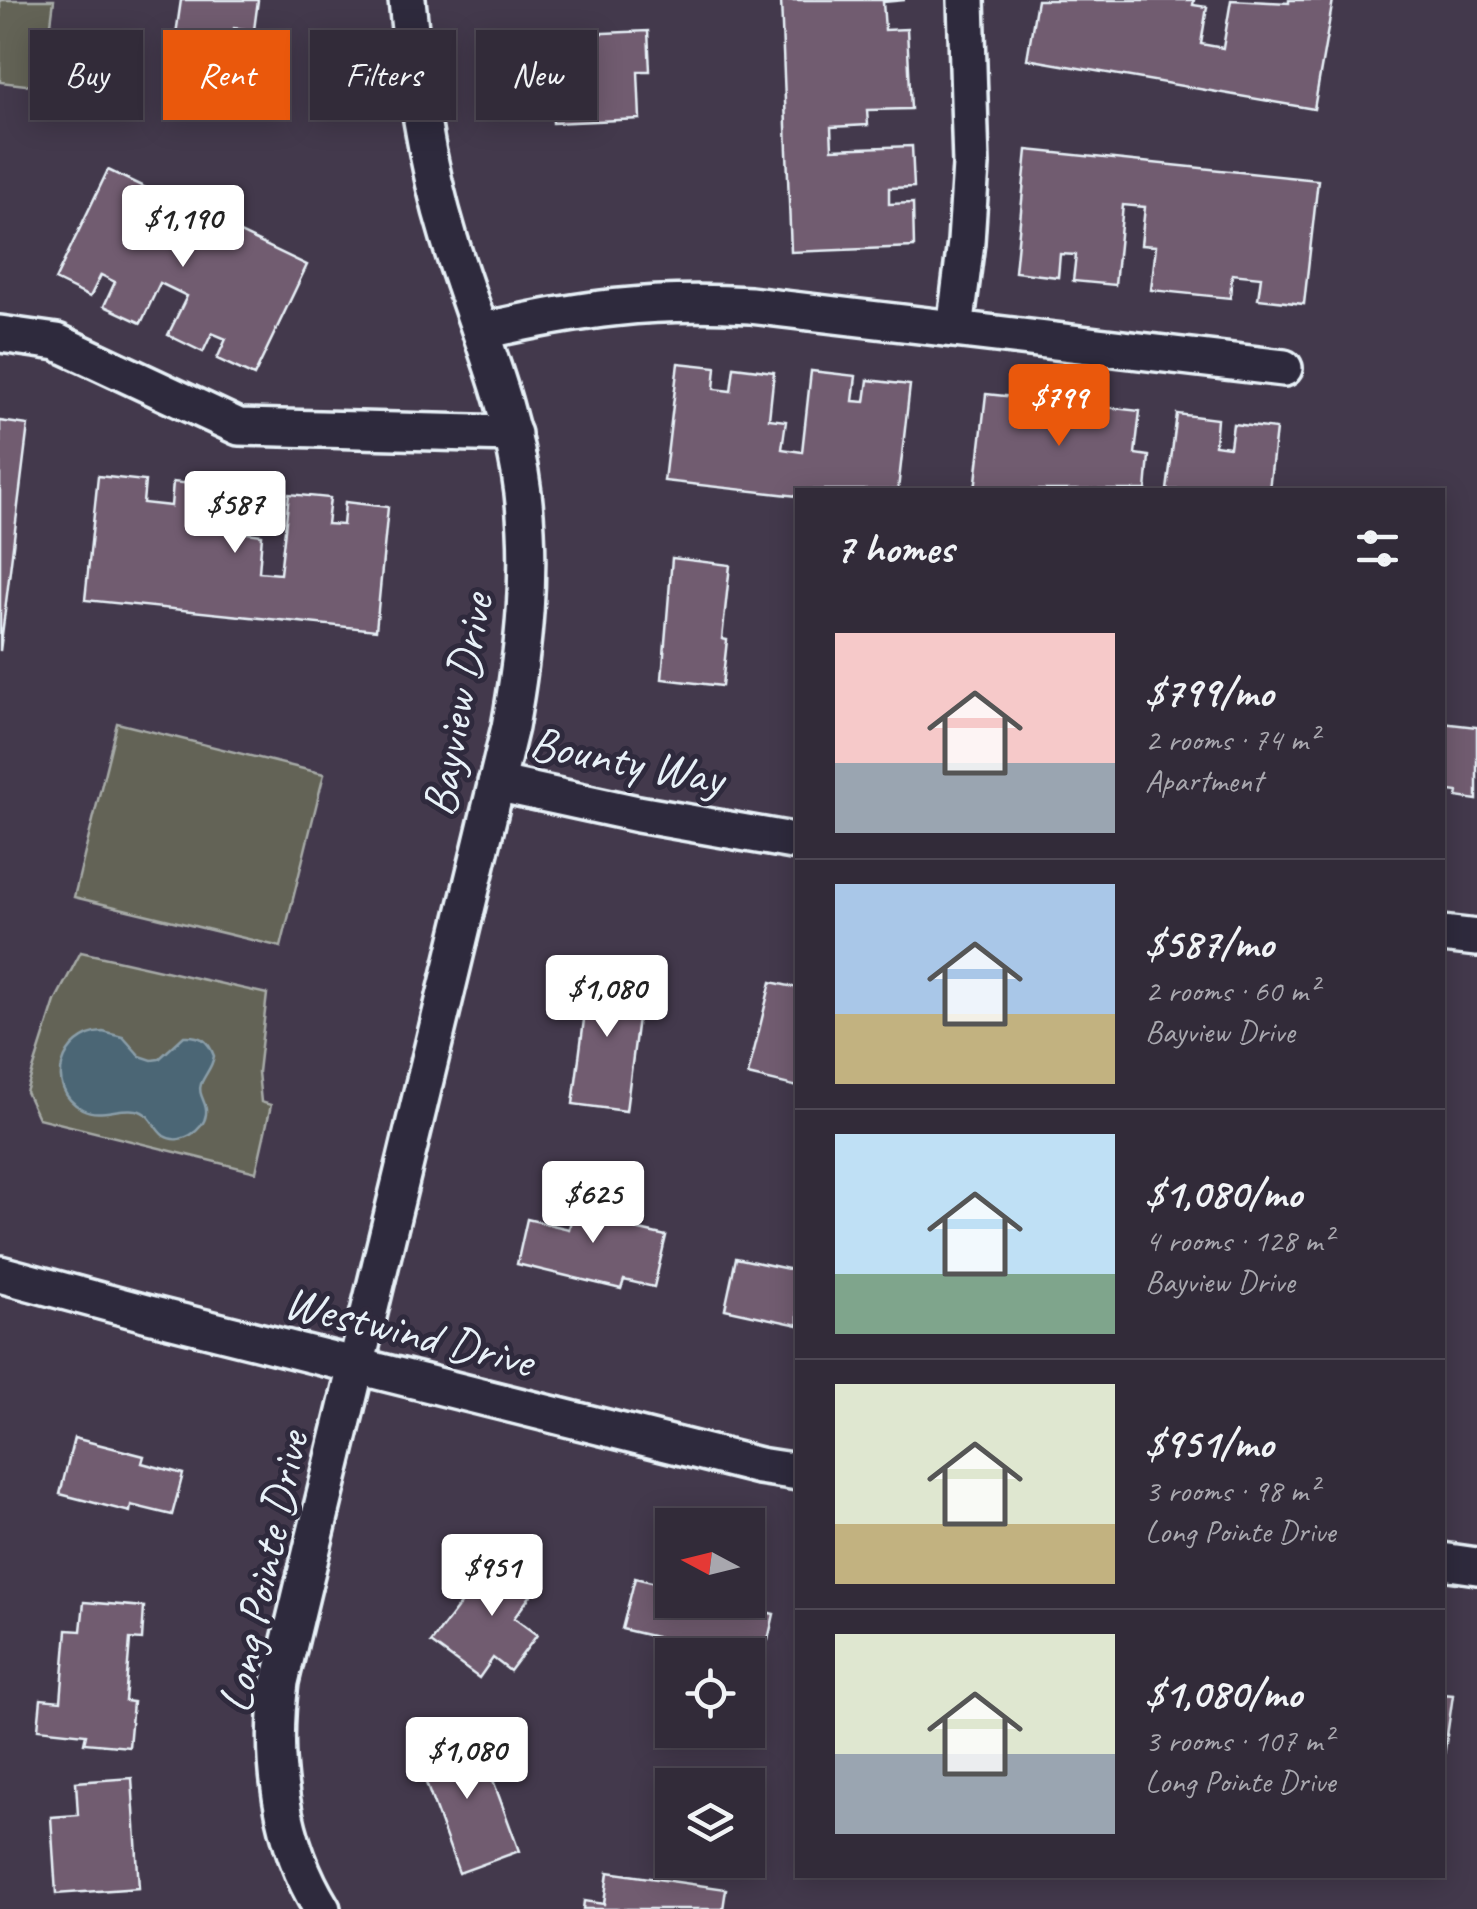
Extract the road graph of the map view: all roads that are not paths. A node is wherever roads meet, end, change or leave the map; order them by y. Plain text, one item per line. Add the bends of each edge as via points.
1 (407, 0) edge
2 (966, 0) edge
3 (955, 329) junction
4 (483, 331) junction
5 (0, 334) edge
6 (1284, 368) dead end
7 (514, 434) junction
8 (496, 782) junction
9 (795, 841) edge
10 (1445, 934) edge
11 (1477, 938) edge
12 (0, 1274) edge
13 (356, 1366) junction
14 (795, 1471) edge
15 (1445, 1561) edge
16 (1477, 1566) edge
17 (322, 1909) edge

1 - 4 street, Bayview Drive via 428,158
2 - 3 street via 972,165
3 - 4 street via 693,302 598,307
3 - 6 street
4 - 7 street, Bayview Drive
5 - 7 street via 54,341 239,427
7 - 8 street, Bayview Drive via 528,551 527,610
8 - 9 street, Bounty Way
8 - 13 street, Bayview Drive
10 - 11 street
12 - 13 street, Westwind Drive
13 - 14 street, Westwind Drive
13 - 17 street, Long Pointe Drive via 276,1712 282,1804 298,1862
15 - 16 street

